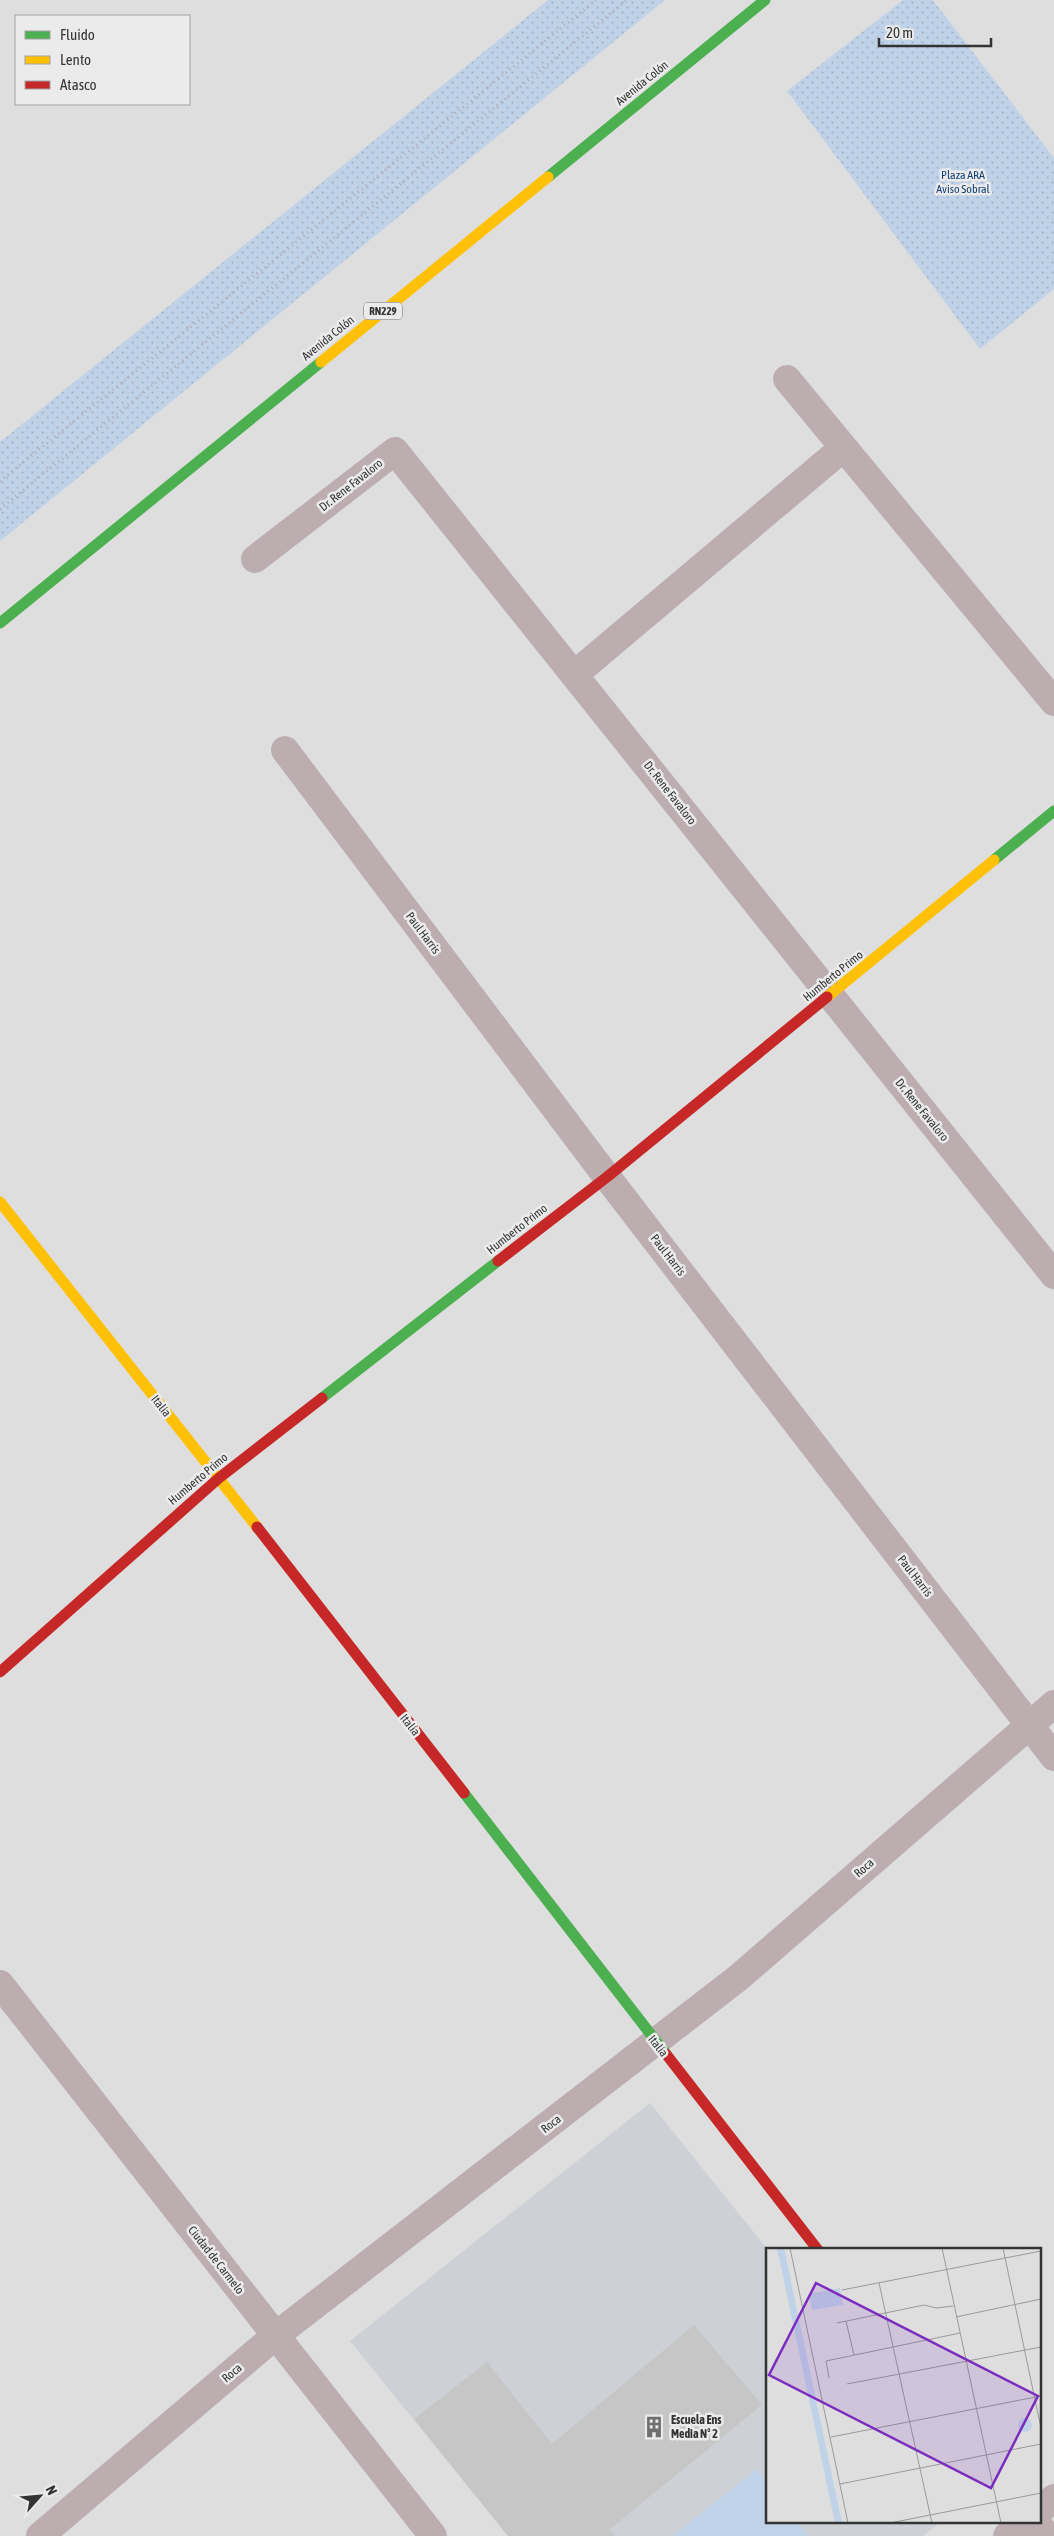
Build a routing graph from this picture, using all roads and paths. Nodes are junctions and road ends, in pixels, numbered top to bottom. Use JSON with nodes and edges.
{"nodes":[{"id":1,"x":596,"y":0,"type":"edge"},
{"id":2,"x":627,"y":0,"type":"edge"},
{"id":3,"x":766,"y":0,"type":"edge"},
{"id":4,"x":787,"y":379,"type":"dead end"},
{"id":5,"x":843,"y":448,"type":"junction"},
{"id":6,"x":0,"y":481,"type":"edge"},
{"id":7,"x":0,"y":509,"type":"edge"},
{"id":8,"x":256,"y":559,"type":"dead end"},
{"id":9,"x":0,"y":622,"type":"edge"},
{"id":10,"x":575,"y":674,"type":"junction"},
{"id":11,"x":1054,"y":702,"type":"edge"},
{"id":12,"x":285,"y":750,"type":"dead end"},
{"id":13,"x":1054,"y":811,"type":"edge"},
{"id":14,"x":831,"y":996,"type":"junction"},
{"id":15,"x":606,"y":1176,"type":"junction"},
{"id":16,"x":0,"y":1202,"type":"edge"},
{"id":17,"x":1054,"y":1275,"type":"edge"},
{"id":18,"x":219,"y":1478,"type":"junction"},
{"id":19,"x":0,"y":1672,"type":"edge"},
{"id":20,"x":1054,"y":1704,"type":"edge"},
{"id":21,"x":1029,"y":1724,"type":"junction"},
{"id":22,"x":1054,"y":1757,"type":"edge"},
{"id":23,"x":0,"y":1984,"type":"edge"},
{"id":24,"x":656,"y":2043,"type":"junction"},
{"id":25,"x":816,"y":2248,"type":"edge"},
{"id":26,"x":275,"y":2336,"type":"junction"},
{"id":27,"x":1054,"y":2498,"type":"edge"},
{"id":28,"x":1042,"y":2508,"type":"edge"},
{"id":29,"x":1021,"y":2524,"type":"edge"},
{"id":30,"x":1038,"y":2524,"type":"edge"},
{"id":31,"x":40,"y":2536,"type":"edge"},
{"id":32,"x":433,"y":2536,"type":"edge"},
{"id":33,"x":1006,"y":2536,"type":"edge"},
{"id":34,"x":1047,"y":2536,"type":"edge"}],
"edges":[{"from":1,"to":6,"type":"path"},
{"from":2,"to":7,"type":"path"},
{"from":3,"to":9,"type":"street","name":"Avenida Colón","number":"RN229"},
{"from":4,"to":5,"type":"street"},
{"from":5,"to":10,"type":"street"},
{"from":5,"to":11,"type":"street"},
{"from":8,"to":10,"type":"street","name":"Dr. Rene Favaloro"},
{"from":10,"to":14,"type":"street","name":"Dr. Rene Favaloro"},
{"from":12,"to":15,"type":"street","name":"Paul Harris"},
{"from":13,"to":14,"type":"street","name":"Humberto Primo"},
{"from":14,"to":15,"type":"street","name":"Humberto Primo"},
{"from":14,"to":17,"type":"street","name":"Dr. Rene Favaloro"},
{"from":15,"to":18,"type":"street","name":"Humberto Primo"},
{"from":15,"to":21,"type":"street","name":"Paul Harris"},
{"from":16,"to":18,"type":"street","name":"Italia"},
{"from":18,"to":19,"type":"street","name":"Humberto Primo"},
{"from":18,"to":24,"type":"street","name":"Italia"},
{"from":20,"to":21,"type":"street","name":"Roca"},
{"from":21,"to":22,"type":"street","name":"Paul Harris"},
{"from":21,"to":24,"type":"street","name":"Roca"},
{"from":23,"to":26,"type":"street","name":"Ciudad de Carmelo"},
{"from":24,"to":25,"type":"street","name":"Italia"},
{"from":24,"to":26,"type":"street","name":"Roca"},
{"from":26,"to":31,"type":"street","name":"Roca"},
{"from":26,"to":32,"type":"street","name":"Ciudad de Carmelo"},
{"from":27,"to":28,"type":"street"},
{"from":29,"to":33,"type":"street"},
{"from":30,"to":34,"type":"street"}]}
